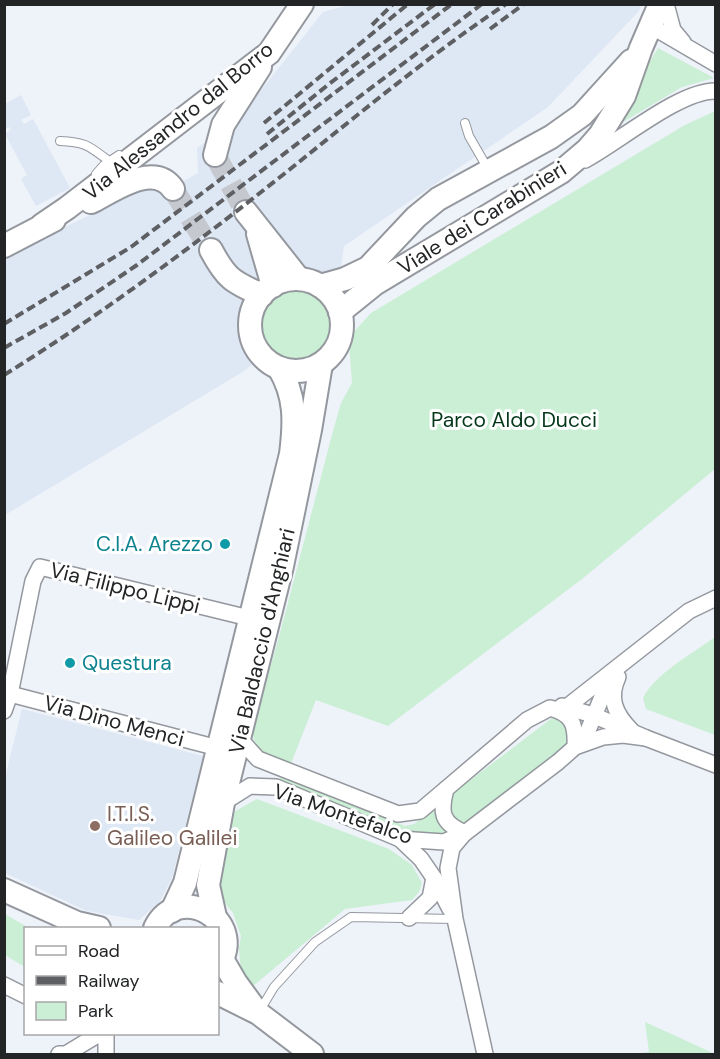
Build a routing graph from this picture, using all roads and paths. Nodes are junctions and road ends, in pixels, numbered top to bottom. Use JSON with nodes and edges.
{"nodes":[{"id":1,"x":302,"y":4,"type":"edge"},
{"id":2,"x":660,"y":4,"type":"edge"},
{"id":3,"x":666,"y":4,"type":"edge"},
{"id":4,"x":651,"y":26,"type":"junction"},
{"id":5,"x":641,"y":48,"type":"junction"},
{"id":6,"x":689,"y":49,"type":"junction"},
{"id":7,"x":269,"y":53,"type":"junction"},
{"id":8,"x":716,"y":64,"type":"edge"},
{"id":9,"x":716,"y":91,"type":"edge"},
{"id":10,"x":465,"y":123,"type":"dead end"},
{"id":11,"x":60,"y":141,"type":"dead end"},
{"id":12,"x":137,"y":143,"type":"dead end"},
{"id":13,"x":124,"y":151,"type":"dead end"},
{"id":14,"x":215,"y":155,"type":"tunnel mouth"},
{"id":15,"x":109,"y":161,"type":"junction"},
{"id":16,"x":489,"y":171,"type":"junction"},
{"id":17,"x":561,"y":172,"type":"junction"},
{"id":18,"x":172,"y":187,"type":"tunnel mouth"},
{"id":19,"x":67,"y":208,"type":"junction"},
{"id":20,"x":494,"y":214,"type":"junction"},
{"id":21,"x":42,"y":225,"type":"junction"},
{"id":22,"x":4,"y":246,"type":"edge"},
{"id":23,"x":211,"y":250,"type":"tunnel mouth"},
{"id":24,"x":310,"y":282,"type":"junction"},
{"id":25,"x":267,"y":290,"type":"junction"},
{"id":26,"x":340,"y":312,"type":"junction"},
{"id":27,"x":321,"y":364,"type":"junction"},
{"id":28,"x":279,"y":368,"type":"junction"},
{"id":29,"x":716,"y":598,"type":"edge"},
{"id":30,"x":249,"y":618,"type":"junction"},
{"id":31,"x":617,"y":669,"type":"junction"},
{"id":32,"x":10,"y":694,"type":"junction"},
{"id":33,"x":568,"y":706,"type":"junction"},
{"id":34,"x":550,"y":708,"type":"junction"},
{"id":35,"x":4,"y":711,"type":"edge"},
{"id":36,"x":593,"y":715,"type":"junction"},
{"id":37,"x":641,"y":736,"type":"junction"},
{"id":38,"x":239,"y":738,"type":"junction"},
{"id":39,"x":575,"y":747,"type":"junction"},
{"id":40,"x":218,"y":748,"type":"junction"},
{"id":41,"x":716,"y":765,"type":"edge"},
{"id":42,"x":446,"y":789,"type":"junction"},
{"id":43,"x":223,"y":803,"type":"junction"},
{"id":44,"x":465,"y":833,"type":"junction"},
{"id":45,"x":400,"y":839,"type":"junction"},
{"id":46,"x":434,"y":878,"type":"junction"},
{"id":47,"x":4,"y":890,"type":"edge"},
{"id":48,"x":172,"y":911,"type":"junction"},
{"id":49,"x":215,"y":917,"type":"junction"},
{"id":50,"x":410,"y":918,"type":"junction"},
{"id":51,"x":455,"y":919,"type":"junction"},
{"id":52,"x":81,"y":926,"type":"edge"},
{"id":53,"x":157,"y":927,"type":"edge"},
{"id":54,"x":220,"y":963,"type":"edge"},
{"id":55,"x":4,"y":985,"type":"edge"},
{"id":56,"x":219,"y":994,"type":"edge"},
{"id":57,"x":24,"y":995,"type":"edge"},
{"id":58,"x":258,"y":1013,"type":"junction"},
{"id":59,"x":97,"y":1035,"type":"edge"},
{"id":60,"x":106,"y":1035,"type":"edge"},
{"id":61,"x":82,"y":1042,"type":"edge"},
{"id":62,"x":58,"y":1054,"type":"edge"},
{"id":63,"x":67,"y":1054,"type":"edge"},
{"id":64,"x":106,"y":1054,"type":"edge"},
{"id":65,"x":312,"y":1054,"type":"edge"},
{"id":66,"x":485,"y":1054,"type":"edge"}],
"edges":[{"from":1,"to":7,"type":"main road","name":"Via Alessandro dal Borro"},
{"from":2,"to":4,"type":"main road","name":"Viale dei Carabinieri"},
{"from":3,"to":6,"type":"street"},
{"from":4,"to":5,"type":"main road","name":"Viale dei Carabinieri"},
{"from":4,"to":6,"type":"street"},
{"from":5,"to":16,"type":"main road","name":"Viale dei Carabinieri"},
{"from":5,"to":17,"type":"main road","name":"Viale dei Carabinieri"},
{"from":6,"to":8,"type":"street"},
{"from":7,"to":12,"type":"lane"},
{"from":7,"to":14,"type":"main road"},
{"from":7,"to":19,"type":"main road","name":"Via Alessandro dal Borro"},
{"from":9,"to":17,"type":"street"},
{"from":10,"to":16,"type":"lane"},
{"from":11,"to":15,"type":"lane"},
{"from":13,"to":15,"type":"lane"},
{"from":15,"to":19,"type":"lane"},
{"from":16,"to":20,"type":"main road"},
{"from":16,"to":24,"type":"main road","name":"Viale dei Carabinieri"},
{"from":17,"to":20,"type":"main road","name":"Viale dei Carabinieri"},
{"from":18,"to":21,"type":"main road"},
{"from":19,"to":21,"type":"main road","name":"Via Alessandro dal Borro"},
{"from":20,"to":26,"type":"main road","name":"Viale dei Carabinieri"},
{"from":21,"to":22,"type":"main road"},
{"from":23,"to":25,"type":"main road"},
{"from":24,"to":25,"type":"main road"},
{"from":24,"to":25,"type":"main road"},
{"from":24,"to":26,"type":"main road"},
{"from":25,"to":28,"type":"main road"},
{"from":26,"to":27,"type":"main road"},
{"from":27,"to":28,"type":"main road"},
{"from":27,"to":38,"type":"main road","name":"Via Baldaccio d'Anghiari"},
{"from":28,"to":30,"type":"main road","name":"Via Baldaccio d'Anghiari"},
{"from":29,"to":31,"type":"street"},
{"from":30,"to":32,"type":"street","name":"Via Filippo Lippi"},
{"from":30,"to":40,"type":"main road","name":"Via Baldaccio d'Anghiari"},
{"from":31,"to":33,"type":"street"},
{"from":31,"to":36,"type":"street"},
{"from":31,"to":37,"type":"street","name":"Via Montefalco"},
{"from":32,"to":35,"type":"street","name":"Via Filippo Lippi"},
{"from":32,"to":40,"type":"street","name":"Via Dino Menci"},
{"from":33,"to":34,"type":"street","name":"Via Montefalco"},
{"from":33,"to":36,"type":"street","name":"Via Montefalco"},
{"from":34,"to":39,"type":"street"},
{"from":34,"to":42,"type":"street","name":"Via Montefalco"},
{"from":36,"to":37,"type":"street","name":"Via Montefalco"},
{"from":36,"to":39,"type":"street"},
{"from":37,"to":39,"type":"street","name":"Via Montefalco"},
{"from":37,"to":41,"type":"street","name":"Via Montefalco"},
{"from":38,"to":42,"type":"street","name":"Via Montefalco"},
{"from":38,"to":43,"type":"main road","name":"Via Baldaccio d'Anghiari"},
{"from":39,"to":44,"type":"street","name":"Via Montefalco"},
{"from":40,"to":48,"type":"main road","name":"Via Baldaccio d'Anghiari"},
{"from":42,"to":44,"type":"street","name":"Via Montefalco"},
{"from":43,"to":45,"type":"street","name":"Via Montefalco"},
{"from":43,"to":49,"type":"main road","name":"Via Baldaccio d'Anghiari"},
{"from":44,"to":45,"type":"street","name":"Via Montefalco"},
{"from":44,"to":51,"type":"street"},
{"from":45,"to":46,"type":"street"},
{"from":46,"to":50,"type":"street"},
{"from":46,"to":51,"type":"street"},
{"from":47,"to":52,"type":"main road"},
{"from":48,"to":49,"type":"main road"},
{"from":48,"to":53,"type":"main road","name":"Via Baldaccio d'Anghiari"},
{"from":49,"to":54,"type":"main road","name":"Via Baldaccio d'Anghiari"},
{"from":50,"to":51,"type":"lane"},
{"from":50,"to":58,"type":"lane"},
{"from":51,"to":66,"type":"street"},
{"from":54,"to":58,"type":"main road"},
{"from":55,"to":57,"type":"street"},
{"from":56,"to":58,"type":"main road"},
{"from":58,"to":65,"type":"main road"},
{"from":59,"to":61,"type":"street"},
{"from":60,"to":64,"type":"street"},
{"from":61,"to":62,"type":"street"},
{"from":61,"to":63,"type":"street"},
{"from":62,"to":63,"type":"street"}]}
